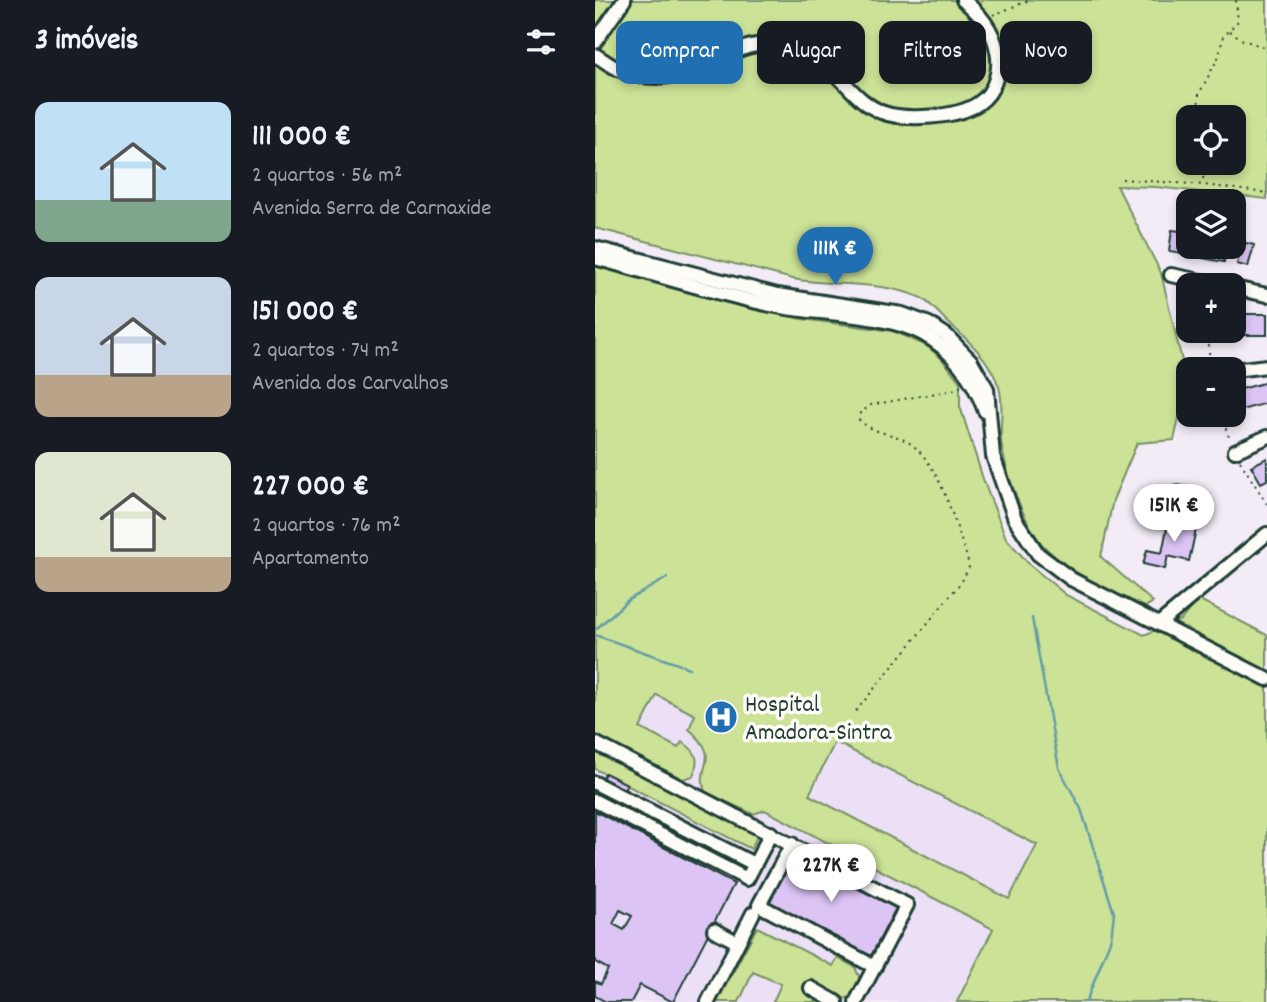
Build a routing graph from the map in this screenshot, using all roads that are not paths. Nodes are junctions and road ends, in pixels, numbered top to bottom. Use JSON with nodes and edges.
{"nodes":[{"id":1,"x":624,"y":0,"type":"edge"},
{"id":2,"x":963,"y":0,"type":"edge"},
{"id":3,"x":595,"y":42,"type":"edge"},
{"id":4,"x":595,"y":55,"type":"edge"},
{"id":5,"x":595,"y":248,"type":"edge"},
{"id":6,"x":595,"y":258,"type":"edge"},
{"id":7,"x":1171,"y":275,"type":"dead end"},
{"id":8,"x":1176,"y":276,"type":"edge"},
{"id":9,"x":1246,"y":291,"type":"edge"},
{"id":10,"x":1267,"y":295,"type":"edge"},
{"id":11,"x":1267,"y":366,"type":"edge"},
{"id":12,"x":1246,"y":369,"type":"edge"},
{"id":13,"x":988,"y":418,"type":"junction"},
{"id":14,"x":1267,"y":437,"type":"edge"},
{"id":15,"x":1235,"y":451,"type":"road end"},
{"id":16,"x":1267,"y":534,"type":"edge"},
{"id":17,"x":1160,"y":623,"type":"junction"},
{"id":18,"x":1267,"y":679,"type":"edge"},
{"id":19,"x":595,"y":743,"type":"edge"},
{"id":20,"x":600,"y":786,"type":"edge"},
{"id":21,"x":597,"y":802,"type":"edge"},
{"id":22,"x":771,"y":833,"type":"junction"},
{"id":23,"x":792,"y":844,"type":"junction"},
{"id":24,"x":754,"y":864,"type":"junction"},
{"id":25,"x":753,"y":913,"type":"dead end"},
{"id":26,"x":714,"y":930,"type":"dead end"},
{"id":27,"x":737,"y":942,"type":"junction"},
{"id":28,"x":875,"y":967,"type":"junction"},
{"id":29,"x":811,"y":988,"type":"dead end"},
{"id":30,"x":708,"y":1002,"type":"edge"},
{"id":31,"x":836,"y":1002,"type":"edge"},
{"id":32,"x":856,"y":1002,"type":"edge"}],
"edges":[{"from":1,"to":3,"type":"street"},
{"from":2,"to":4,"type":"street"},
{"from":5,"to":13,"type":"street"},
{"from":6,"to":13,"type":"street"},
{"from":7,"to":8,"type":"street"},
{"from":9,"to":10,"type":"street"},
{"from":11,"to":12,"type":"street"},
{"from":13,"to":17,"type":"street"},
{"from":14,"to":15,"type":"street"},
{"from":16,"to":17,"type":"street"},
{"from":17,"to":18,"type":"street"},
{"from":19,"to":22,"type":"street"},
{"from":20,"to":21,"type":"street"},
{"from":20,"to":24,"type":"street"},
{"from":21,"to":24,"type":"street"},
{"from":22,"to":23,"type":"street"},
{"from":22,"to":24,"type":"street"},
{"from":23,"to":28,"type":"street"},
{"from":23,"to":28,"type":"street"},
{"from":25,"to":27,"type":"street"},
{"from":26,"to":27,"type":"street"},
{"from":27,"to":30,"type":"street"},
{"from":28,"to":32,"type":"street"},
{"from":29,"to":31,"type":"street"}]}
